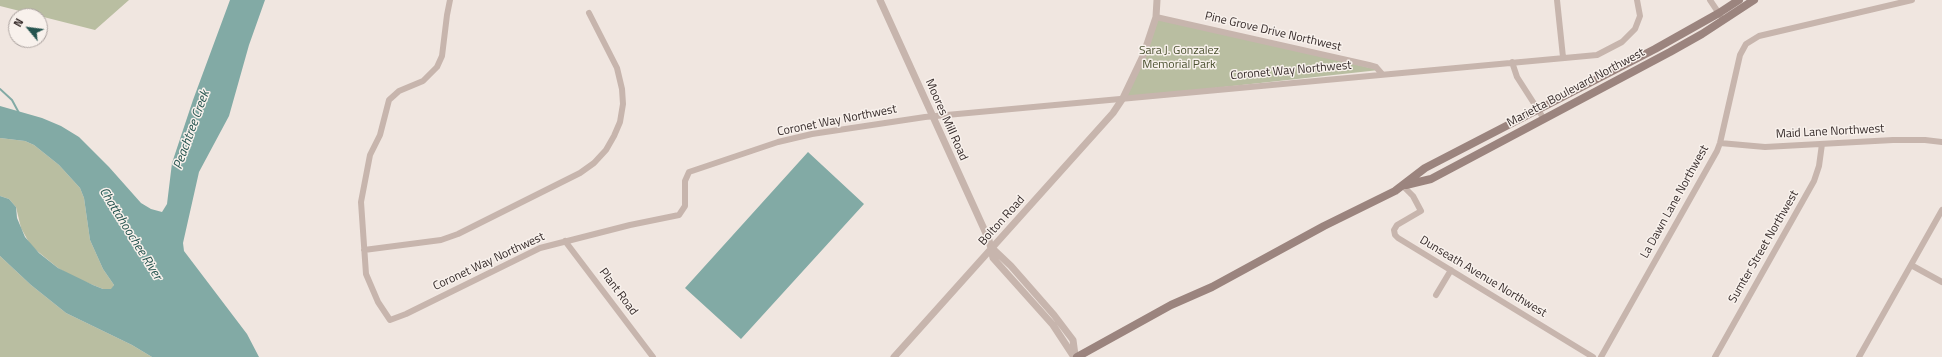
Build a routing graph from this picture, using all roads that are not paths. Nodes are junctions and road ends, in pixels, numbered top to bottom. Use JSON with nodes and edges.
{"nodes":[{"id":1,"x":450,"y":0,"type":"edge"},
{"id":2,"x":880,"y":0,"type":"edge"},
{"id":3,"x":1157,"y":0,"type":"edge"},
{"id":4,"x":1558,"y":0,"type":"edge"},
{"id":5,"x":1637,"y":0,"type":"edge"},
{"id":6,"x":1710,"y":0,"type":"edge"},
{"id":7,"x":1739,"y":0,"type":"edge"},
{"id":8,"x":1754,"y":0,"type":"edge"},
{"id":9,"x":1912,"y":0,"type":"edge"},
{"id":10,"x":589,"y":13,"type":"dead end"},
{"id":11,"x":1719,"y":13,"type":"junction"},
{"id":12,"x":1156,"y":17,"type":"junction"},
{"id":13,"x":1724,"y":20,"type":"junction"},
{"id":14,"x":1562,"y":57,"type":"junction"},
{"id":15,"x":1512,"y":62,"type":"junction"},
{"id":16,"x":1382,"y":74,"type":"junction"},
{"id":17,"x":1123,"y":98,"type":"junction"},
{"id":18,"x":1538,"y":108,"type":"junction"},
{"id":19,"x":933,"y":116,"type":"junction"},
{"id":20,"x":1544,"y":118,"type":"junction"},
{"id":21,"x":1942,"y":142,"type":"edge"},
{"id":22,"x":1720,"y":143,"type":"junction"},
{"id":23,"x":1822,"y":144,"type":"junction"},
{"id":24,"x":1404,"y":186,"type":"junction"},
{"id":25,"x":1942,"y":210,"type":"edge"},
{"id":26,"x":565,"y":241,"type":"junction"},
{"id":27,"x":992,"y":248,"type":"junction"},
{"id":28,"x":364,"y":250,"type":"junction"},
{"id":29,"x":1911,"y":265,"type":"junction"},
{"id":30,"x":1451,"y":270,"type":"junction"},
{"id":31,"x":1942,"y":282,"type":"edge"},
{"id":32,"x":1436,"y":296,"type":"dead end"},
{"id":33,"x":653,"y":357,"type":"edge"},
{"id":34,"x":894,"y":357,"type":"edge"},
{"id":35,"x":1075,"y":357,"type":"edge"},
{"id":36,"x":1593,"y":357,"type":"edge"},
{"id":37,"x":1600,"y":357,"type":"edge"},
{"id":38,"x":1715,"y":357,"type":"edge"},
{"id":39,"x":1859,"y":357,"type":"edge"}],
"edges":[{"from":1,"to":28,"type":"street","name":"Coronet Way Northwest"},
{"from":2,"to":19,"type":"street","name":"Moores Mill Road"},
{"from":3,"to":12,"type":"street","name":"Bolton Road"},
{"from":4,"to":14,"type":"street"},
{"from":5,"to":14,"type":"street","name":"Coronet Way Northwest"},
{"from":6,"to":11,"type":"street"},
{"from":7,"to":11,"type":"main road"},
{"from":8,"to":13,"type":"main road","name":"Marietta Boulevard Northwest"},
{"from":9,"to":22,"type":"street","name":"La Dawn Lane Northwest"},
{"from":10,"to":28,"type":"street"},
{"from":11,"to":13,"type":"street"},
{"from":11,"to":18,"type":"main road"},
{"from":12,"to":16,"type":"street","name":"Pine Grove Drive Northwest"},
{"from":12,"to":17,"type":"street","name":"Bolton Road"},
{"from":13,"to":20,"type":"main road","name":"Marietta Boulevard Northwest"},
{"from":14,"to":15,"type":"street","name":"Coronet Way Northwest"},
{"from":15,"to":16,"type":"street","name":"Coronet Way Northwest"},
{"from":15,"to":18,"type":"street"},
{"from":16,"to":17,"type":"street","name":"Coronet Way Northwest"},
{"from":17,"to":19,"type":"street","name":"Coronet Way Northwest"},
{"from":17,"to":27,"type":"street","name":"Bolton Road"},
{"from":18,"to":20,"type":"street"},
{"from":18,"to":24,"type":"main road"},
{"from":19,"to":26,"type":"street","name":"Coronet Way Northwest"},
{"from":19,"to":27,"type":"street","name":"Moores Mill Road"},
{"from":20,"to":24,"type":"main road","name":"Marietta Boulevard Northwest"},
{"from":21,"to":23,"type":"street","name":"Maid Lane Northwest"},
{"from":22,"to":23,"type":"street","name":"Maid Lane Northwest"},
{"from":22,"to":37,"type":"street","name":"La Dawn Lane Northwest"},
{"from":23,"to":38,"type":"street","name":"Sumter Street Northwest"},
{"from":24,"to":30,"type":"street","name":"Dunseath Avenue Northwest"},
{"from":24,"to":35,"type":"main road"},
{"from":25,"to":29,"type":"street"},
{"from":26,"to":28,"type":"street","name":"Coronet Way Northwest"},
{"from":26,"to":33,"type":"street","name":"Plant Road"},
{"from":27,"to":34,"type":"street","name":"Bolton Road"},
{"from":27,"to":35,"type":"street","name":"Moores Mill Road"},
{"from":29,"to":31,"type":"street"},
{"from":29,"to":39,"type":"street"},
{"from":30,"to":32,"type":"street"},
{"from":30,"to":36,"type":"street","name":"Dunseath Avenue Northwest"}]}
